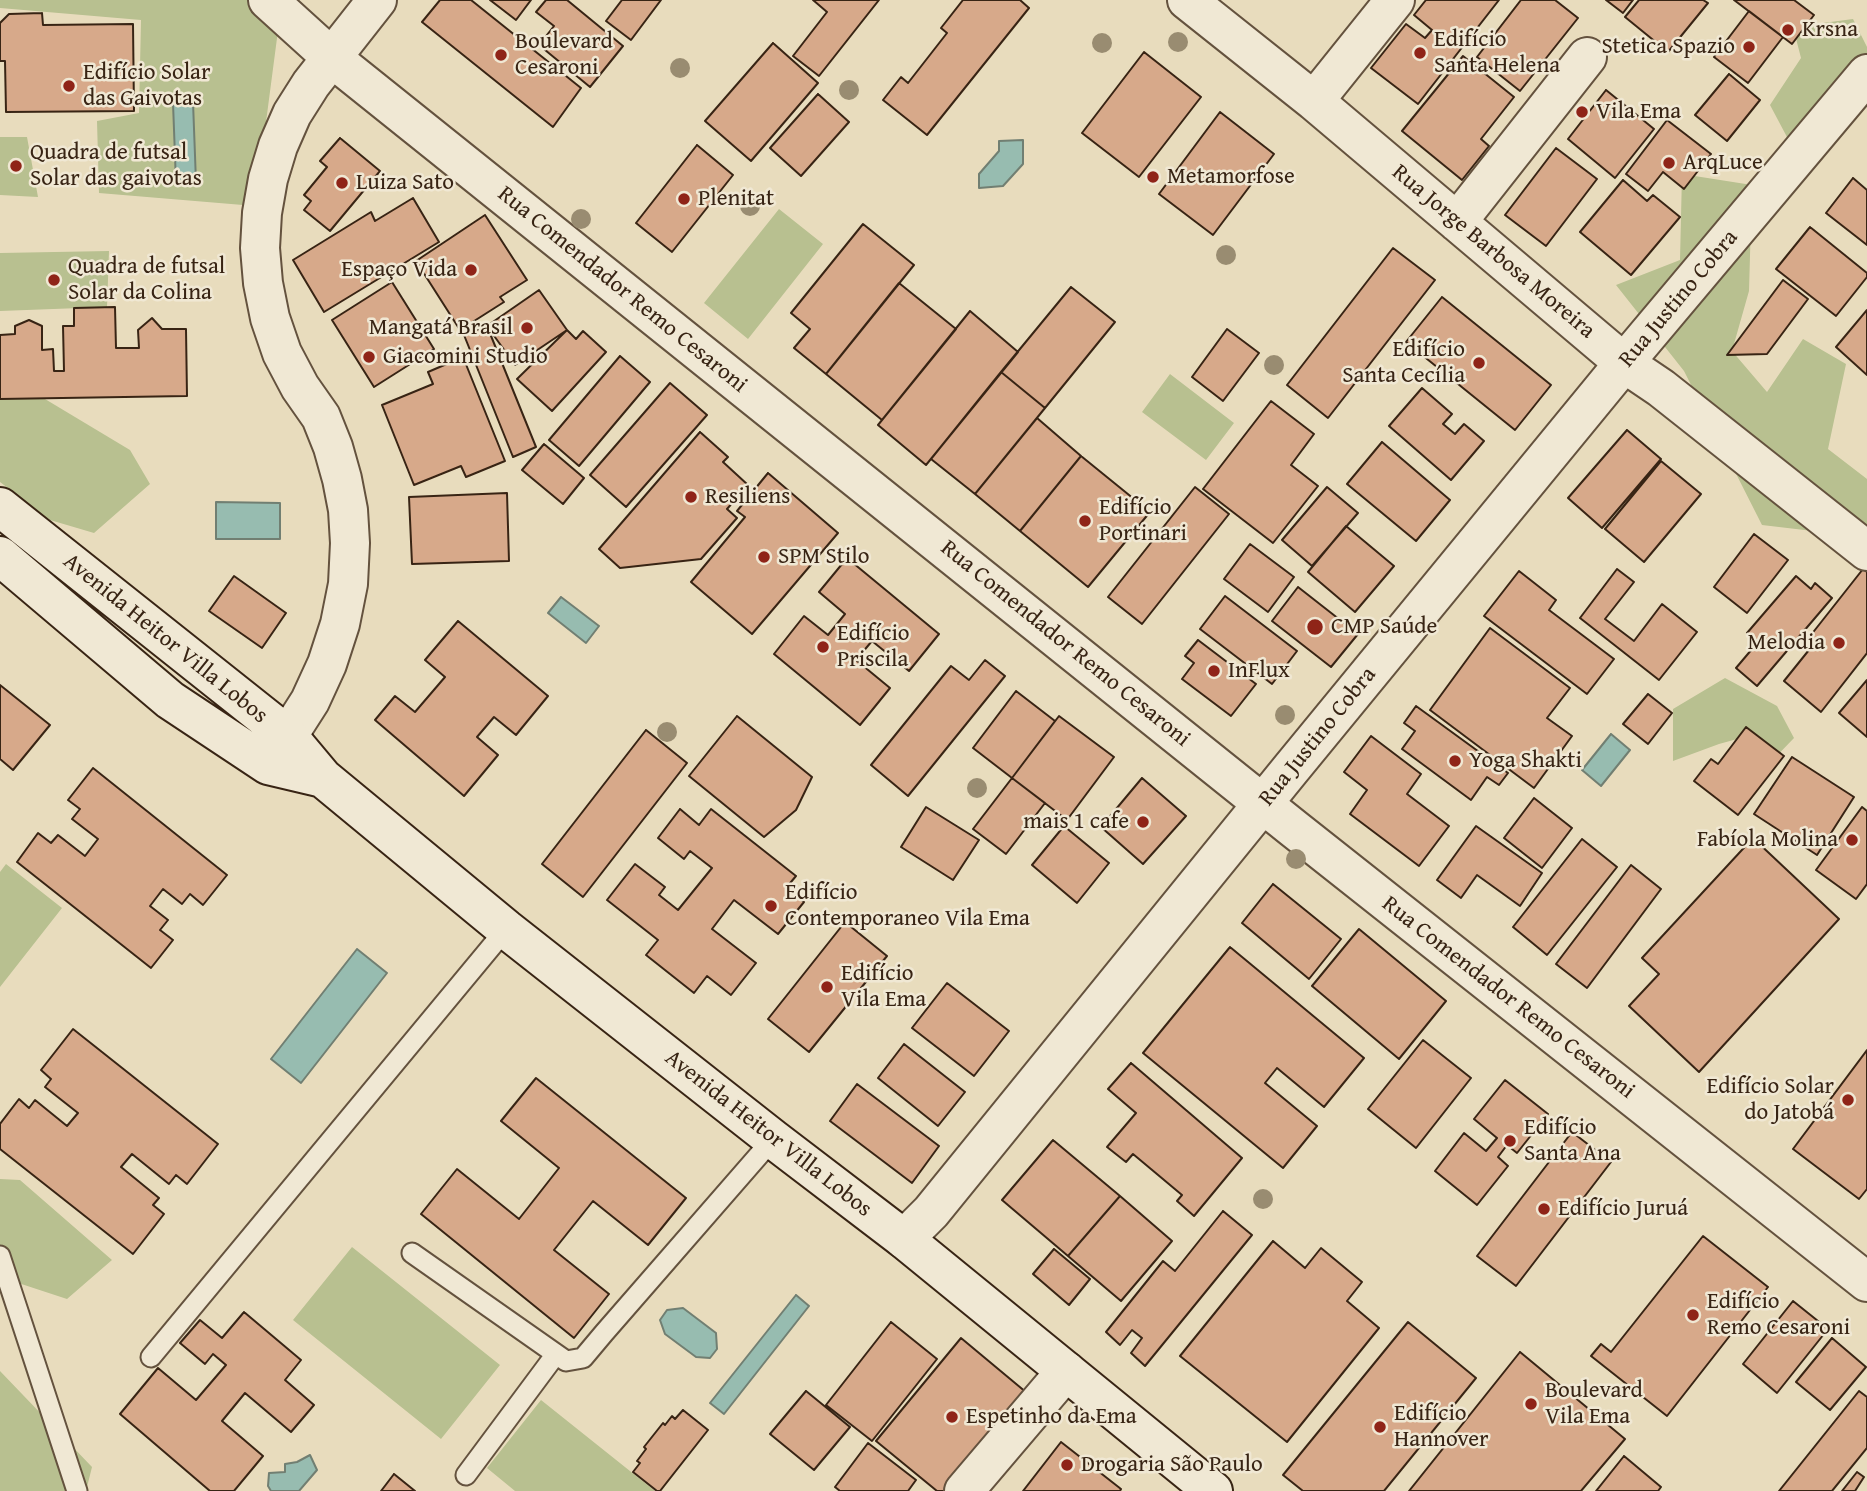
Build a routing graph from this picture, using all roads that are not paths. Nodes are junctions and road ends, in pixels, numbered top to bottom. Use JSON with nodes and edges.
{"nodes":[{"id":1,"x":268,"y":0,"type":"edge"},
{"id":2,"x":377,"y":0,"type":"edge"},
{"id":3,"x":1187,"y":0,"type":"edge"},
{"id":4,"x":1395,"y":0,"type":"edge"},
{"id":5,"x":1587,"y":57,"type":"dead end"},
{"id":6,"x":332,"y":58,"type":"junction"},
{"id":7,"x":1867,"y":74,"type":"edge"},
{"id":8,"x":1314,"y":101,"type":"junction"},
{"id":9,"x":1457,"y":222,"type":"junction"},
{"id":10,"x":1625,"y":363,"type":"junction"},
{"id":11,"x":0,"y":507,"type":"edge"},
{"id":12,"x":1867,"y":551,"type":"edge"},
{"id":13,"x":0,"y":556,"type":"edge"},
{"id":14,"x":277,"y":750,"type":"junction"},
{"id":15,"x":1264,"y":804,"type":"junction"},
{"id":16,"x":506,"y":929,"type":"junction"},
{"id":17,"x":773,"y":1139,"type":"junction"},
{"id":18,"x":904,"y":1239,"type":"junction"},
{"id":19,"x":412,"y":1253,"type":"dead end"},
{"id":20,"x":0,"y":1256,"type":"edge"},
{"id":21,"x":1867,"y":1282,"type":"edge"},
{"id":22,"x":556,"y":1354,"type":"junction"},
{"id":23,"x":151,"y":1357,"type":"dead end"},
{"id":24,"x":1066,"y":1371,"type":"junction"},
{"id":25,"x":466,"y":1475,"type":"dead end"},
{"id":26,"x":78,"y":1491,"type":"edge"},
{"id":27,"x":964,"y":1491,"type":"edge"},
{"id":28,"x":1213,"y":1491,"type":"edge"}],
"edges":[{"from":1,"to":6,"type":"street","name":"Rua Comendador Remo Cesaroni"},
{"from":2,"to":6,"type":"street"},
{"from":3,"to":8,"type":"street","name":"Rua Jorge Barbosa Moreira"},
{"from":4,"to":8,"type":"street"},
{"from":5,"to":9,"type":"street"},
{"from":6,"to":14,"type":"street"},
{"from":6,"to":15,"type":"street","name":"Rua Comendador Remo Cesaroni"},
{"from":7,"to":10,"type":"street","name":"Rua Justino Cobra"},
{"from":8,"to":9,"type":"street","name":"Rua Jorge Barbosa Moreira"},
{"from":9,"to":10,"type":"street","name":"Rua Jorge Barbosa Moreira"},
{"from":10,"to":12,"type":"street","name":"Rua Jorge Barbosa Moreira"},
{"from":10,"to":15,"type":"street","name":"Rua Justino Cobra"},
{"from":11,"to":14,"type":"street","name":"Avenida Heitor Villa Lobos"},
{"from":13,"to":14,"type":"street","name":"Avenida Heitor Villa Lobos"},
{"from":14,"to":16,"type":"street","name":"Avenida Heitor Villa Lobos"},
{"from":15,"to":18,"type":"street","name":"Rua Justino Cobra"},
{"from":15,"to":21,"type":"street","name":"Rua Comendador Remo Cesaroni"},
{"from":16,"to":17,"type":"street","name":"Avenida Heitor Villa Lobos"},
{"from":16,"to":23,"type":"lane"},
{"from":17,"to":18,"type":"street","name":"Avenida Heitor Villa Lobos"},
{"from":17,"to":22,"type":"lane"},
{"from":18,"to":24,"type":"street","name":"Avenida Heitor Villa Lobos"},
{"from":19,"to":22,"type":"lane"},
{"from":20,"to":26,"type":"lane"},
{"from":22,"to":25,"type":"lane"},
{"from":24,"to":27,"type":"street"},
{"from":24,"to":28,"type":"street","name":"Avenida Heitor Villa Lobos"}]}
